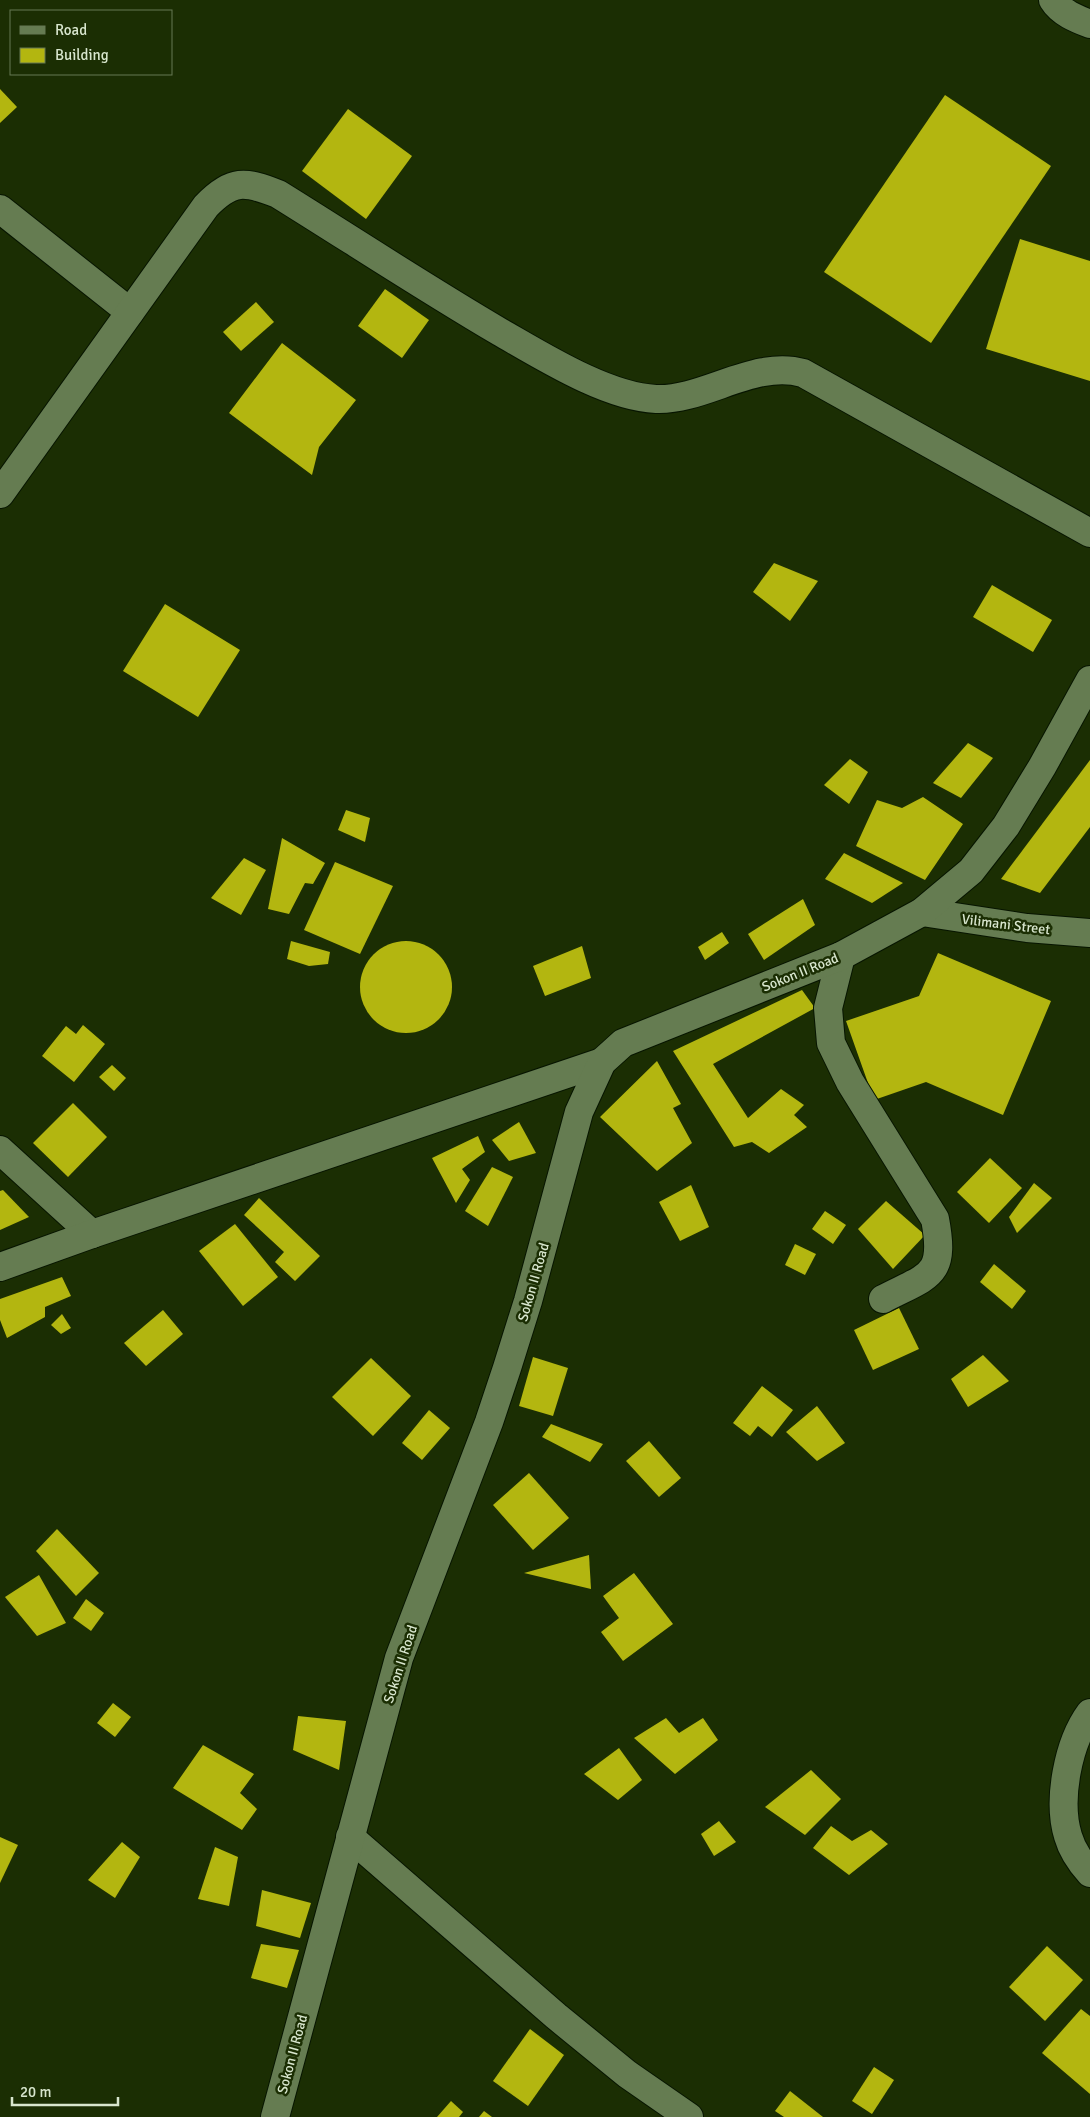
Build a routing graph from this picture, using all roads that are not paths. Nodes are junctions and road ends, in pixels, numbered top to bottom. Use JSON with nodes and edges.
{"nodes":[{"id":1,"x":1053,"y":0,"type":"edge"},
{"id":2,"x":1090,"y":24,"type":"edge"},
{"id":3,"x":0,"y":209,"type":"edge"},
{"id":4,"x":130,"y":312,"type":"junction"},
{"id":5,"x":0,"y":494,"type":"edge"},
{"id":6,"x":1090,"y":533,"type":"edge"},
{"id":7,"x":1090,"y":680,"type":"edge"},
{"id":8,"x":922,"y":912,"type":"junction"},
{"id":9,"x":1090,"y":933,"type":"edge"},
{"id":10,"x":840,"y":956,"type":"junction"},
{"id":11,"x":602,"y":1062,"type":"junction"},
{"id":12,"x":0,"y":1150,"type":"edge"},
{"id":13,"x":92,"y":1234,"type":"junction"},
{"id":14,"x":0,"y":1267,"type":"edge"},
{"id":15,"x":883,"y":1299,"type":"dead end"},
{"id":16,"x":1090,"y":1713,"type":"edge"},
{"id":17,"x":350,"y":1837,"type":"junction"},
{"id":18,"x":1090,"y":1873,"type":"edge"},
{"id":19,"x":275,"y":2117,"type":"edge"},
{"id":20,"x":689,"y":2117,"type":"edge"}],
"edges":[{"from":1,"to":2,"type":"street"},
{"from":3,"to":4,"type":"street"},
{"from":4,"to":5,"type":"street"},
{"from":4,"to":6,"type":"street"},
{"from":7,"to":8,"type":"street","name":"Sokon II Road"},
{"from":8,"to":9,"type":"street","name":"Vilimani Street"},
{"from":8,"to":10,"type":"street","name":"Sokon II Road"},
{"from":10,"to":11,"type":"street","name":"Sokon II Road"},
{"from":10,"to":15,"type":"street"},
{"from":11,"to":13,"type":"street"},
{"from":11,"to":17,"type":"street","name":"Sokon II Road"},
{"from":12,"to":13,"type":"street"},
{"from":13,"to":14,"type":"street"},
{"from":16,"to":18,"type":"street"},
{"from":17,"to":19,"type":"street","name":"Sokon II Road"},
{"from":17,"to":20,"type":"street"}]}
